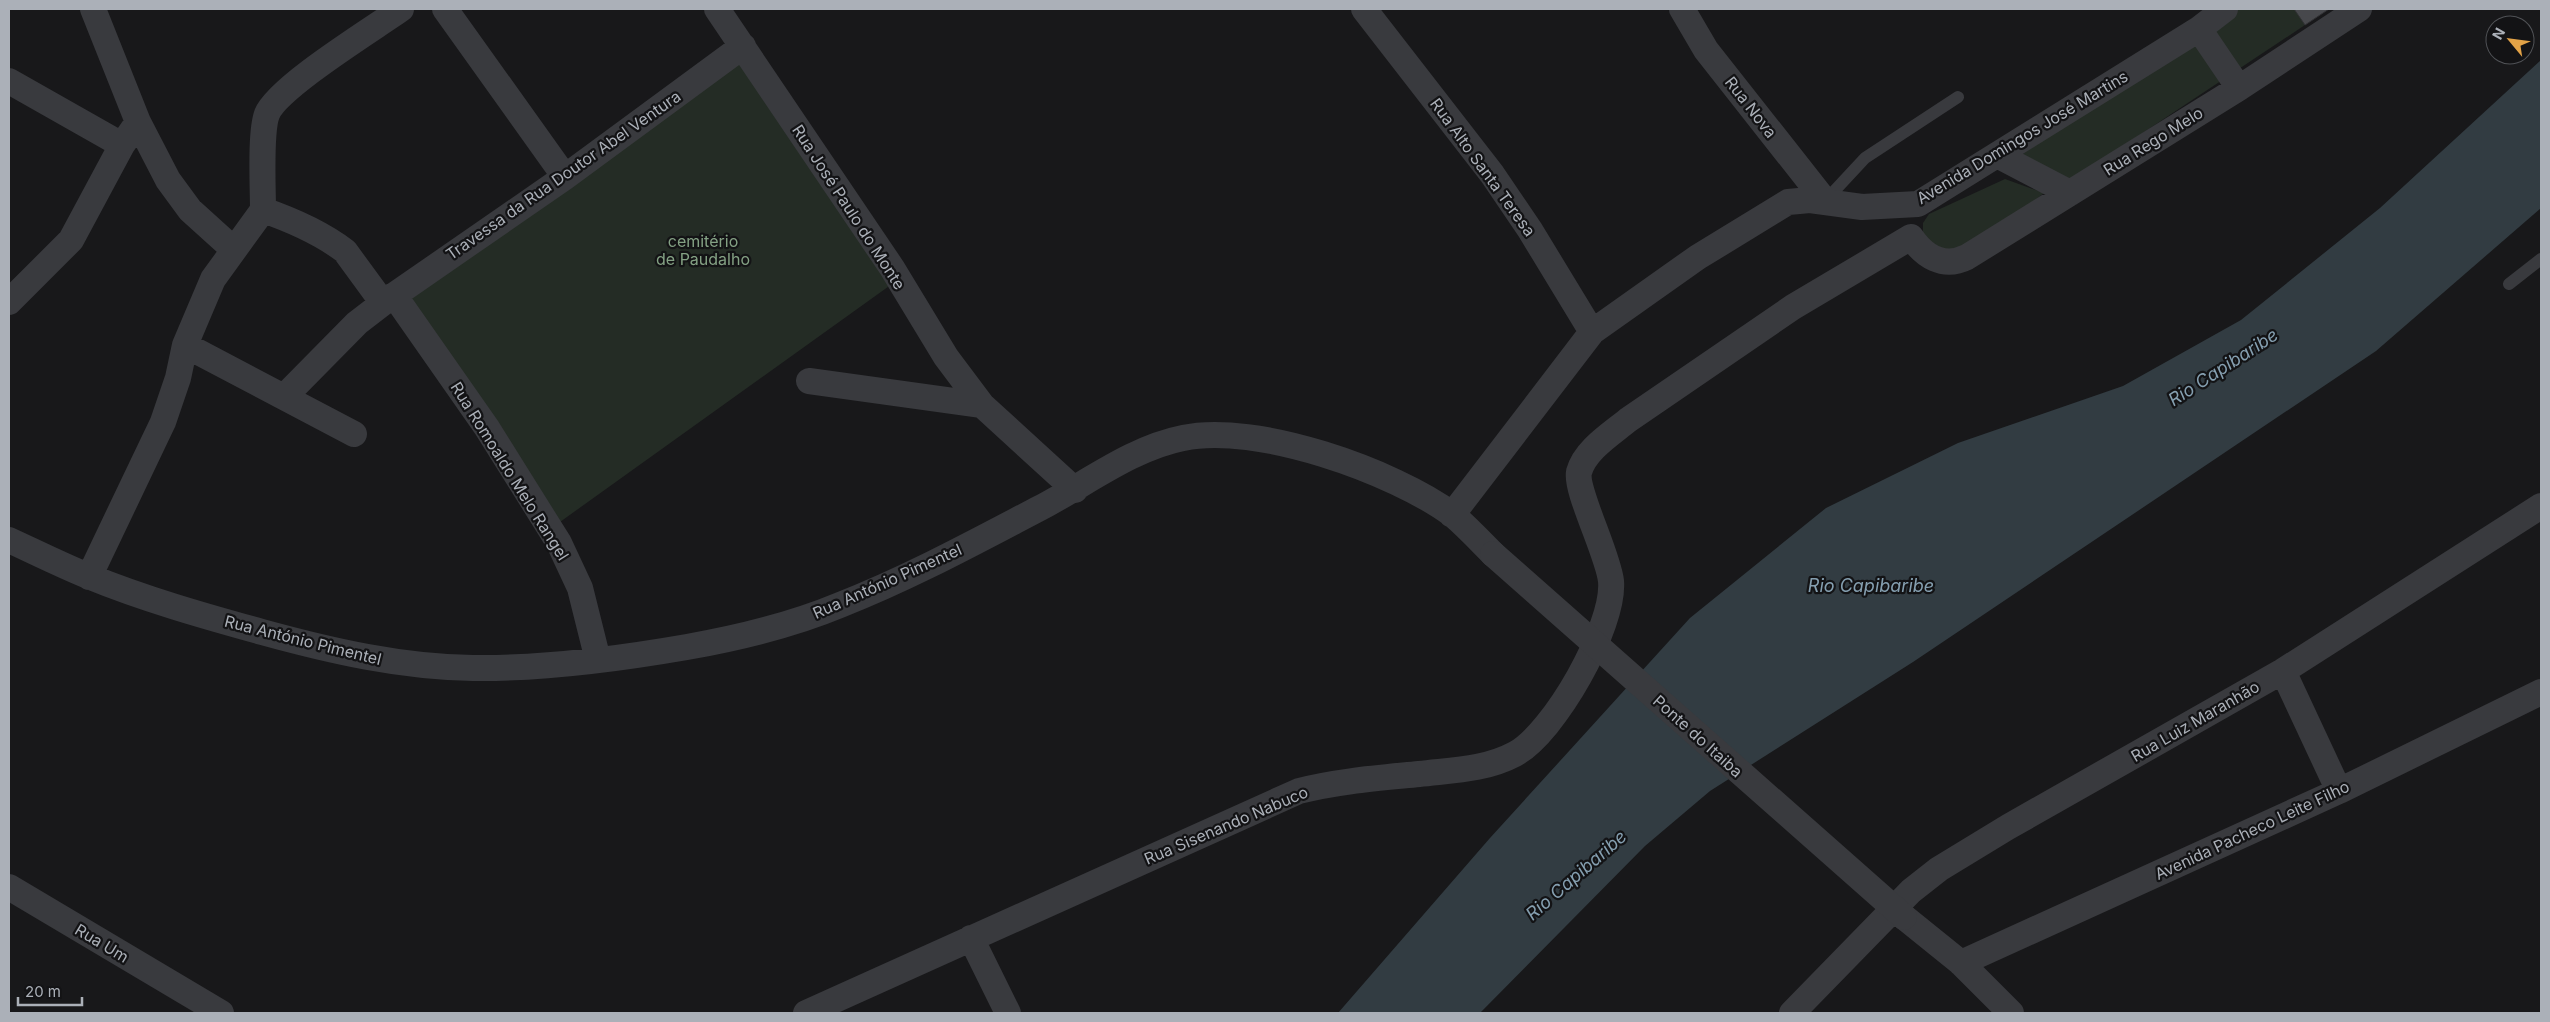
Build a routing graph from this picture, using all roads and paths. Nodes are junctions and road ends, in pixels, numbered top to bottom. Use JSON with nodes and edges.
{"nodes":[{"id":1,"x":93,"y":9,"type":"edge"},
{"id":2,"x":402,"y":9,"type":"edge"},
{"id":3,"x":445,"y":9,"type":"edge"},
{"id":4,"x":717,"y":9,"type":"edge"},
{"id":5,"x":1364,"y":9,"type":"edge"},
{"id":6,"x":1682,"y":9,"type":"edge"},
{"id":7,"x":2224,"y":9,"type":"edge"},
{"id":8,"x":2359,"y":9,"type":"edge"},
{"id":9,"x":2199,"y":29,"type":"junction"},
{"id":10,"x":743,"y":46,"type":"junction"},
{"id":11,"x":9,"y":81,"type":"edge"},
{"id":12,"x":2239,"y":88,"type":"junction"},
{"id":13,"x":1958,"y":96,"type":"dead end"},
{"id":14,"x":138,"y":122,"type":"junction"},
{"id":15,"x":122,"y":145,"type":"junction"},
{"id":16,"x":1997,"y":155,"type":"junction"},
{"id":17,"x":564,"y":177,"type":"junction"},
{"id":18,"x":2070,"y":193,"type":"junction"},
{"id":19,"x":1825,"y":201,"type":"junction"},
{"id":20,"x":1918,"y":204,"type":"junction"},
{"id":21,"x":262,"y":210,"type":"junction"},
{"id":22,"x":1911,"y":237,"type":"junction"},
{"id":23,"x":233,"y":248,"type":"junction"},
{"id":24,"x":2541,"y":259,"type":"edge"},
{"id":25,"x":2509,"y":284,"type":"dead end"},
{"id":26,"x":389,"y":299,"type":"junction"},
{"id":27,"x":9,"y":302,"type":"edge"},
{"id":28,"x":1592,"y":332,"type":"junction"},
{"id":29,"x":185,"y":345,"type":"junction"},
{"id":30,"x":809,"y":381,"type":"dead end"},
{"id":31,"x":284,"y":397,"type":"junction"},
{"id":32,"x":982,"y":405,"type":"junction"},
{"id":33,"x":354,"y":434,"type":"dead end"},
{"id":34,"x":1075,"y":490,"type":"junction"},
{"id":35,"x":2541,"y":506,"type":"edge"},
{"id":36,"x":1452,"y":515,"type":"junction"},
{"id":37,"x":9,"y":540,"type":"edge"},
{"id":38,"x":1493,"y":554,"type":"joint"},
{"id":39,"x":89,"y":577,"type":"junction"},
{"id":40,"x":598,"y":660,"type":"junction"},
{"id":41,"x":2283,"y":671,"type":"junction"},
{"id":42,"x":2541,"y":692,"type":"edge"},
{"id":43,"x":2339,"y":791,"type":"junction"},
{"id":44,"x":9,"y":887,"type":"edge"},
{"id":45,"x":971,"y":938,"type":"junction"},
{"id":46,"x":1961,"y":963,"type":"junction"},
{"id":47,"x":222,"y":1013,"type":"edge"},
{"id":48,"x":806,"y":1013,"type":"edge"},
{"id":49,"x":1008,"y":1013,"type":"edge"},
{"id":50,"x":1792,"y":1013,"type":"edge"},
{"id":51,"x":2011,"y":1013,"type":"edge"}],
"edges":[{"from":1,"to":14,"type":"street"},
{"from":2,"to":21,"type":"street"},
{"from":3,"to":17,"type":"street"},
{"from":4,"to":10,"type":"street","name":"Rua José Paulo do Monte"},
{"from":5,"to":28,"type":"street","name":"Rua Alto Santa Teresa"},
{"from":6,"to":19,"type":"street","name":"Rua Nova"},
{"from":7,"to":9,"type":"street","name":"Avenida Domingos José Martins"},
{"from":8,"to":12,"type":"street","name":"Rua Rego Melo"},
{"from":9,"to":12,"type":"street"},
{"from":9,"to":16,"type":"street","name":"Avenida Domingos José Martins"},
{"from":10,"to":17,"type":"street","name":"Travessa da Rua Doutor Abel Ventura"},
{"from":10,"to":32,"type":"street","name":"Rua José Paulo do Monte"},
{"from":11,"to":15,"type":"street"},
{"from":12,"to":18,"type":"street","name":"Rua Rego Melo"},
{"from":13,"to":19,"type":"lane"},
{"from":14,"to":15,"type":"street"},
{"from":14,"to":23,"type":"street"},
{"from":15,"to":27,"type":"street"},
{"from":16,"to":18,"type":"street"},
{"from":16,"to":20,"type":"street","name":"Avenida Domingos José Martins"},
{"from":17,"to":26,"type":"street","name":"Travessa da Rua Doutor Abel Ventura"},
{"from":18,"to":22,"type":"street","name":"Rua Rego Melo"},
{"from":19,"to":20,"type":"street","name":"Avenida Domingos José Martins"},
{"from":19,"to":28,"type":"street","name":"Avenida Domingos José Martins"},
{"from":20,"to":22,"type":"street"},
{"from":21,"to":23,"type":"street"},
{"from":21,"to":26,"type":"street","name":"Rua Romoaldo Melo Rangel"},
{"from":22,"to":45,"type":"street","name":"Rua Sisenando Nabuco"},
{"from":23,"to":29,"type":"street"},
{"from":24,"to":25,"type":"lane"},
{"from":26,"to":31,"type":"street","name":"Travessa da Rua Doutor Abel Ventura"},
{"from":26,"to":40,"type":"street","name":"Rua Romoaldo Melo Rangel"},
{"from":28,"to":36,"type":"street","name":"Avenida Domingos José Martins"},
{"from":29,"to":31,"type":"street"},
{"from":29,"to":39,"type":"street"},
{"from":30,"to":32,"type":"street"},
{"from":31,"to":33,"type":"street"},
{"from":32,"to":34,"type":"street","name":"Rua José Paulo do Monte"},
{"from":34,"to":36,"type":"street","name":"Rua António Pimentel"},
{"from":34,"to":40,"type":"street","name":"Rua António Pimentel"},
{"from":35,"to":41,"type":"street","name":"Rua Luiz Maranhão"},
{"from":36,"to":38,"type":"street","name":"Rua António Pimentel"},
{"from":37,"to":39,"type":"street","name":"Rua António Pimentel"},
{"from":38,"to":46,"type":"street","name":"Ponte do Itaiba","bridge":true},
{"from":39,"to":40,"type":"street","name":"Rua António Pimentel"},
{"from":41,"to":43,"type":"street"},
{"from":41,"to":50,"type":"street","name":"Rua Luiz Maranhão"},
{"from":42,"to":43,"type":"street","name":"Avenida Pacheco Leite Filho"},
{"from":43,"to":46,"type":"street","name":"Avenida Pacheco Leite Filho"},
{"from":44,"to":47,"type":"street","name":"Rua Um"},
{"from":45,"to":48,"type":"street","name":"Rua Sisenando Nabuco"},
{"from":45,"to":49,"type":"street"},
{"from":46,"to":51,"type":"street","name":"Ponte do Itaiba"}]}
